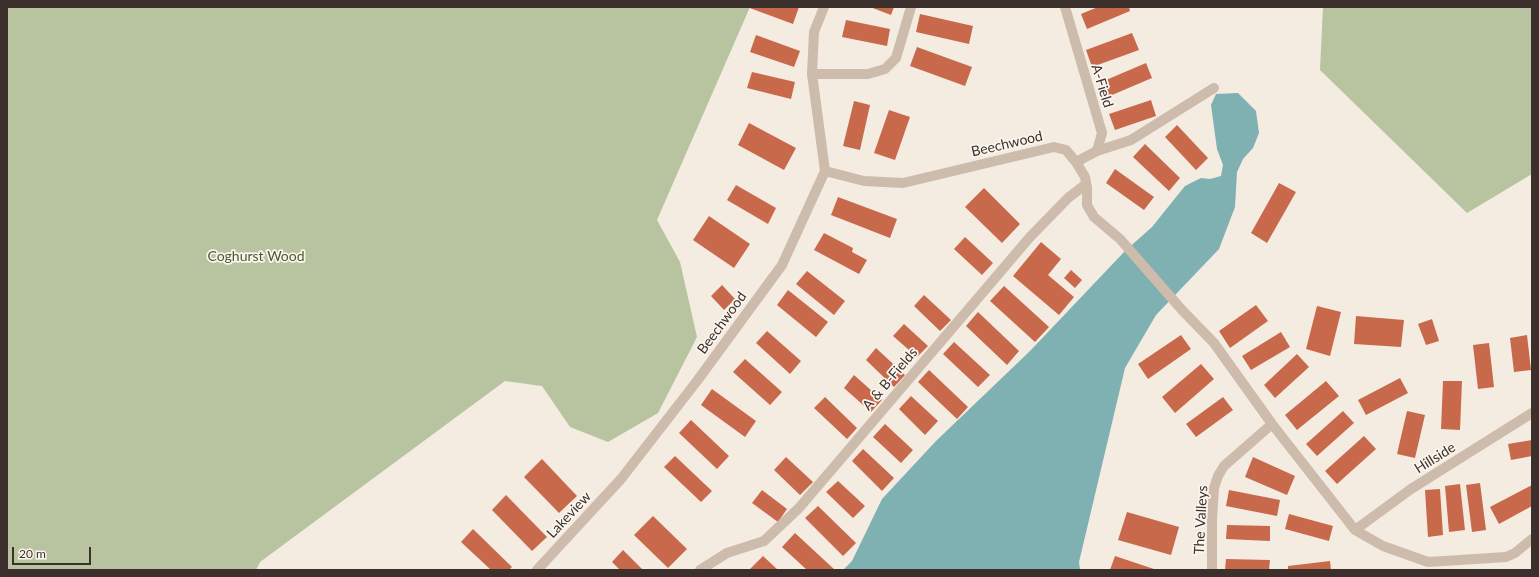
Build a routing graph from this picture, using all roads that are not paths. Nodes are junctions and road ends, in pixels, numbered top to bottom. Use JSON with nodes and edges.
{"nodes":[{"id":1,"x":824,"y":7,"type":"edge"},
{"id":2,"x":911,"y":7,"type":"edge"},
{"id":3,"x":1065,"y":7,"type":"edge"},
{"id":4,"x":812,"y":74,"type":"junction"},
{"id":5,"x":1214,"y":88,"type":"dead end"},
{"id":6,"x":1097,"y":151,"type":"junction"},
{"id":7,"x":1076,"y":162,"type":"junction"},
{"id":8,"x":825,"y":171,"type":"junction"},
{"id":9,"x":1086,"y":184,"type":"junction"},
{"id":10,"x":1532,"y":413,"type":"edge"},
{"id":11,"x":1272,"y":424,"type":"junction"},
{"id":12,"x":621,"y":479,"type":"joint"},
{"id":13,"x":1355,"y":530,"type":"junction"},
{"id":14,"x":1532,"y":539,"type":"edge"},
{"id":15,"x":537,"y":570,"type":"edge"},
{"id":16,"x":700,"y":570,"type":"edge"},
{"id":17,"x":1212,"y":570,"type":"edge"}],
"edges":[{"from":1,"to":4,"type":"street"},
{"from":2,"to":4,"type":"street"},
{"from":3,"to":6,"type":"street","name":"A-Field"},
{"from":4,"to":8,"type":"street"},
{"from":5,"to":6,"type":"street"},
{"from":6,"to":7,"type":"street"},
{"from":7,"to":8,"type":"street","name":"Beechwood"},
{"from":7,"to":9,"type":"street"},
{"from":8,"to":12,"type":"street","name":"Beechwood"},
{"from":9,"to":11,"type":"street"},
{"from":9,"to":16,"type":"street","name":"A & B-Fields"},
{"from":10,"to":13,"type":"street","name":"Hillside"},
{"from":11,"to":13,"type":"street"},
{"from":11,"to":17,"type":"street","name":"The Valleys"},
{"from":12,"to":15,"type":"street","name":"Lakeview"},
{"from":13,"to":14,"type":"street"}]}
